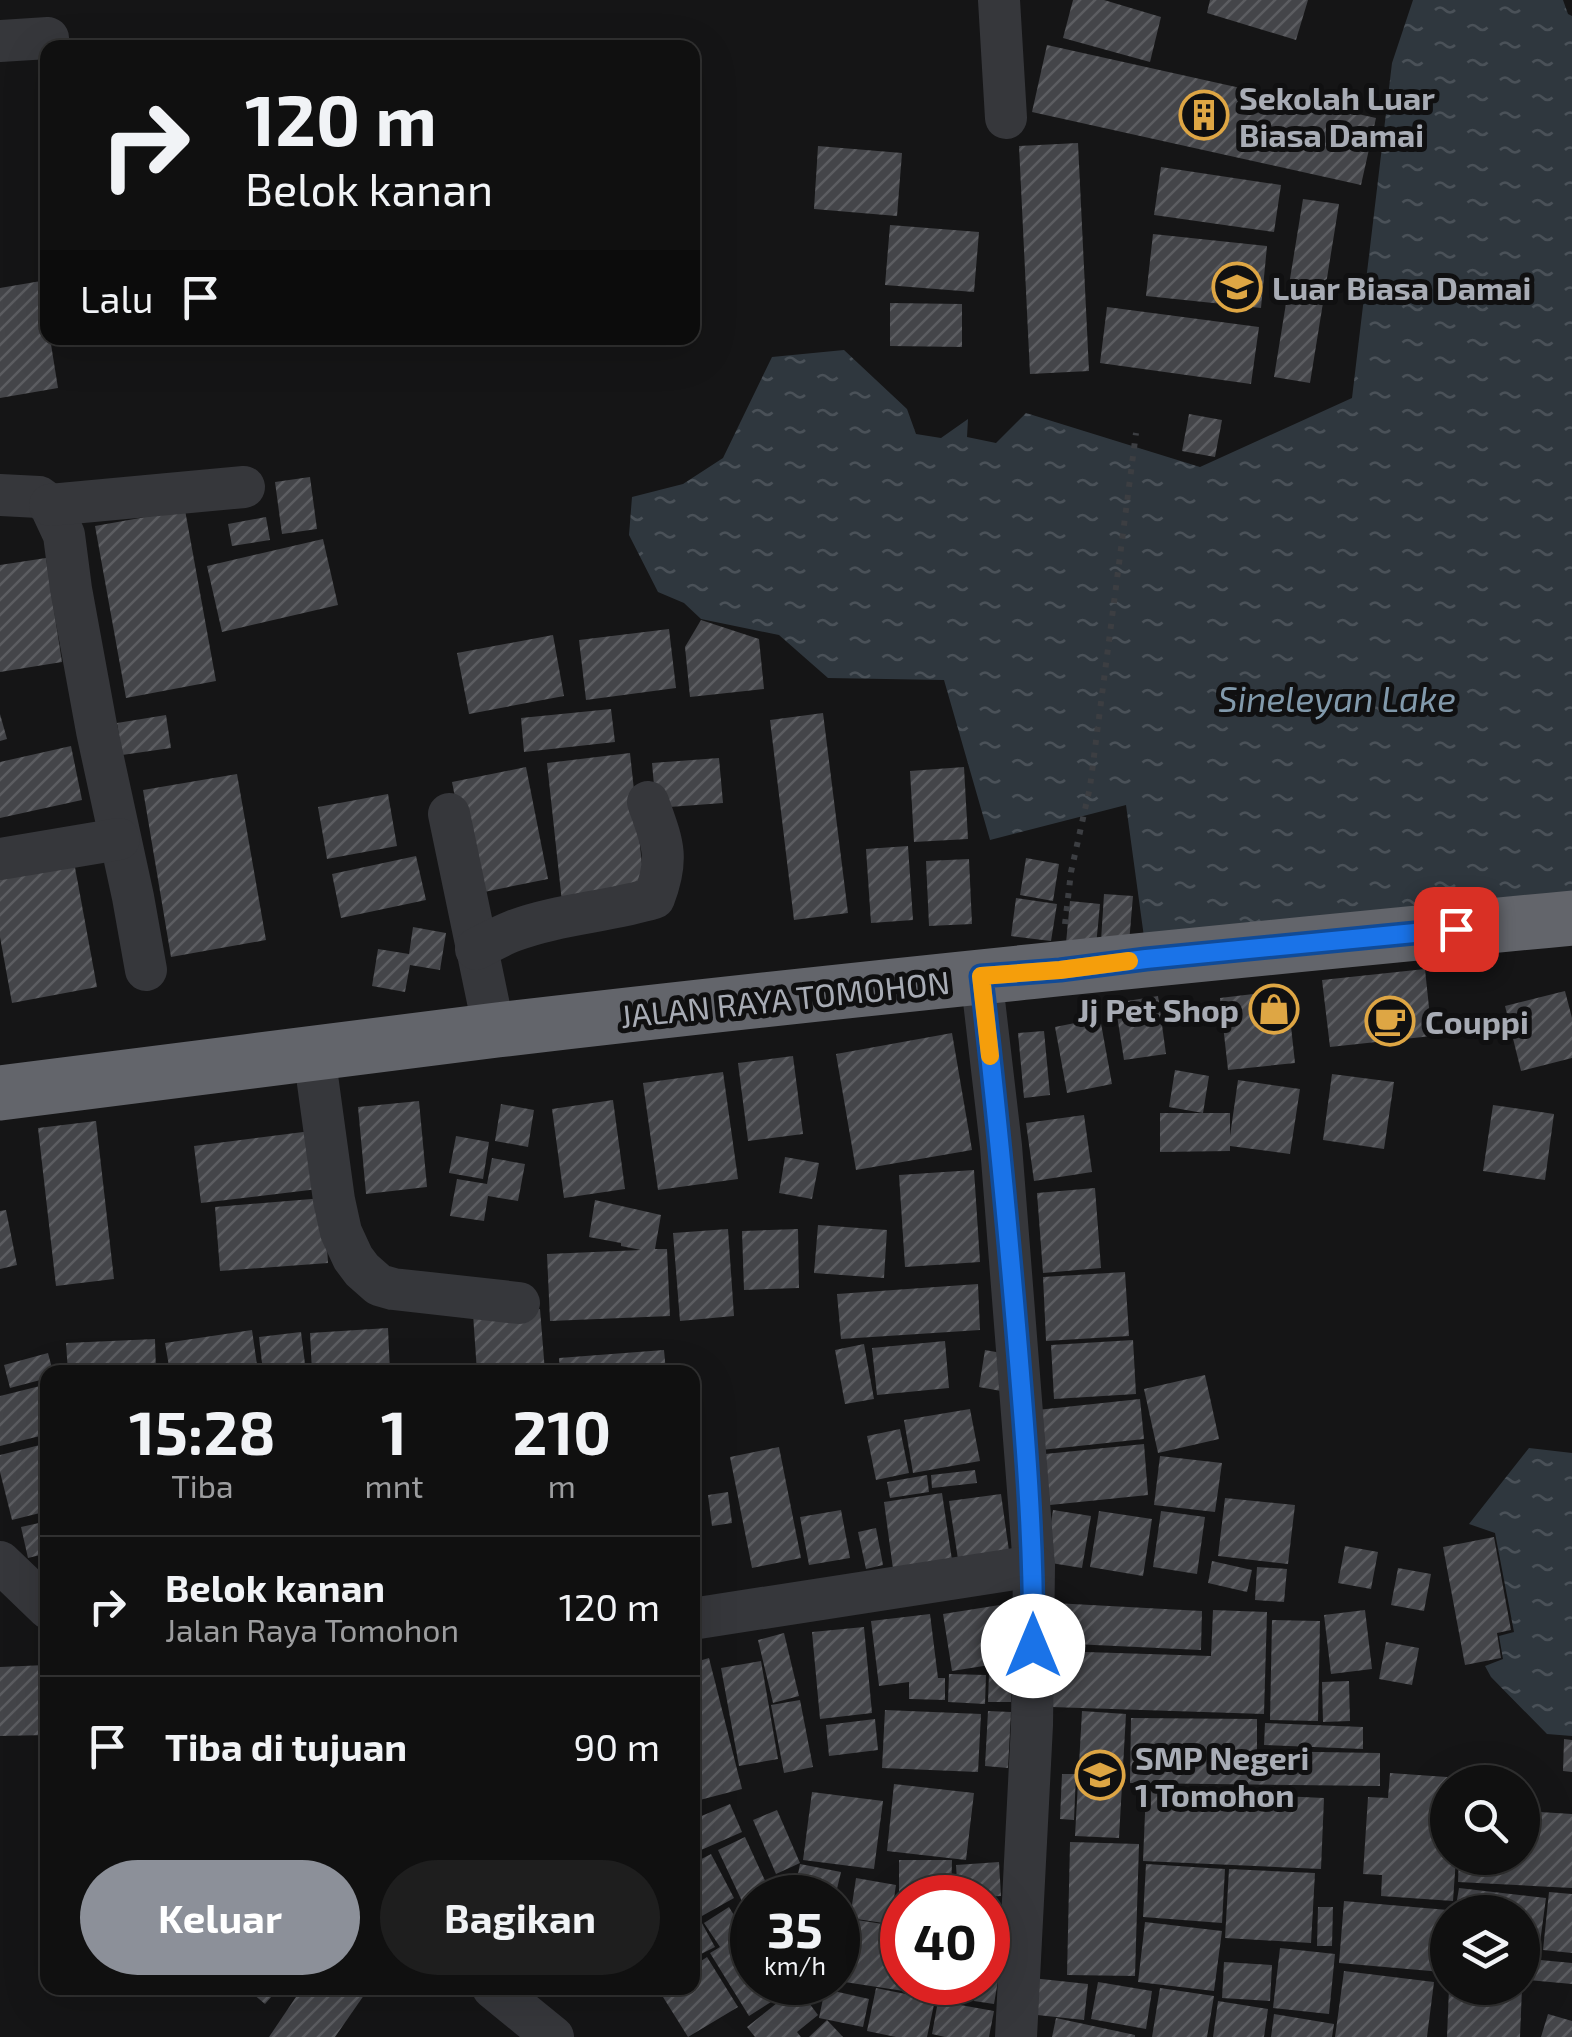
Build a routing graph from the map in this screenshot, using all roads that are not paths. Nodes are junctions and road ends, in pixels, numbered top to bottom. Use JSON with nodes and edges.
{"nodes":[{"id":1,"x":1000,"y":0,"type":"edge"},
{"id":2,"x":48,"y":38,"type":"dead end"},
{"id":3,"x":0,"y":41,"type":"edge"},
{"id":4,"x":1006,"y":118,"type":"dead end"},
{"id":5,"x":244,"y":487,"type":"dead end"},
{"id":6,"x":0,"y":495,"type":"edge"},
{"id":7,"x":50,"y":505,"type":"junction"},
{"id":8,"x":648,"y":802,"type":"dead end"},
{"id":9,"x":449,"y":814,"type":"dead end"},
{"id":10,"x":119,"y":839,"type":"junction"},
{"id":11,"x":0,"y":858,"type":"edge"},
{"id":12,"x":1572,"y":918,"type":"edge"},
{"id":13,"x":476,"y":948,"type":"junction"},
{"id":14,"x":146,"y":970,"type":"dead end"},
{"id":15,"x":981,"y":976,"type":"junction"},
{"id":16,"x":494,"y":1030,"type":"junction"},
{"id":17,"x":314,"y":1054,"type":"junction"},
{"id":18,"x":0,"y":1093,"type":"edge"},
{"id":19,"x":519,"y":1302,"type":"dead end"},
{"id":20,"x":0,"y":1562,"type":"edge"},
{"id":21,"x":1034,"y":1566,"type":"junction"},
{"id":22,"x":40,"y":1600,"type":"edge"},
{"id":23,"x":700,"y":1618,"type":"edge"},
{"id":24,"x":501,"y":1995,"type":"edge"},
{"id":25,"x":552,"y":2037,"type":"edge"},
{"id":26,"x":1016,"y":2037,"type":"edge"}],
"edges":[{"from":1,"to":4,"type":"street"},
{"from":2,"to":3,"type":"street"},
{"from":5,"to":7,"type":"street"},
{"from":6,"to":7,"type":"street"},
{"from":7,"to":10,"type":"street"},
{"from":8,"to":13,"type":"street"},
{"from":9,"to":13,"type":"street"},
{"from":10,"to":11,"type":"street"},
{"from":10,"to":14,"type":"street"},
{"from":12,"to":15,"type":"highway","name":"JALAN RAYA TOMOHON"},
{"from":13,"to":16,"type":"street"},
{"from":15,"to":16,"type":"highway","name":"JALAN RAYA TOMOHON"},
{"from":15,"to":21,"type":"street"},
{"from":16,"to":17,"type":"highway","name":"JALAN RAYA TOMOHON"},
{"from":17,"to":18,"type":"highway","name":"JALAN RAYA TOMOHON"},
{"from":17,"to":19,"type":"street"},
{"from":20,"to":22,"type":"street"},
{"from":21,"to":23,"type":"street"},
{"from":21,"to":26,"type":"street"},
{"from":24,"to":25,"type":"street"}]}
